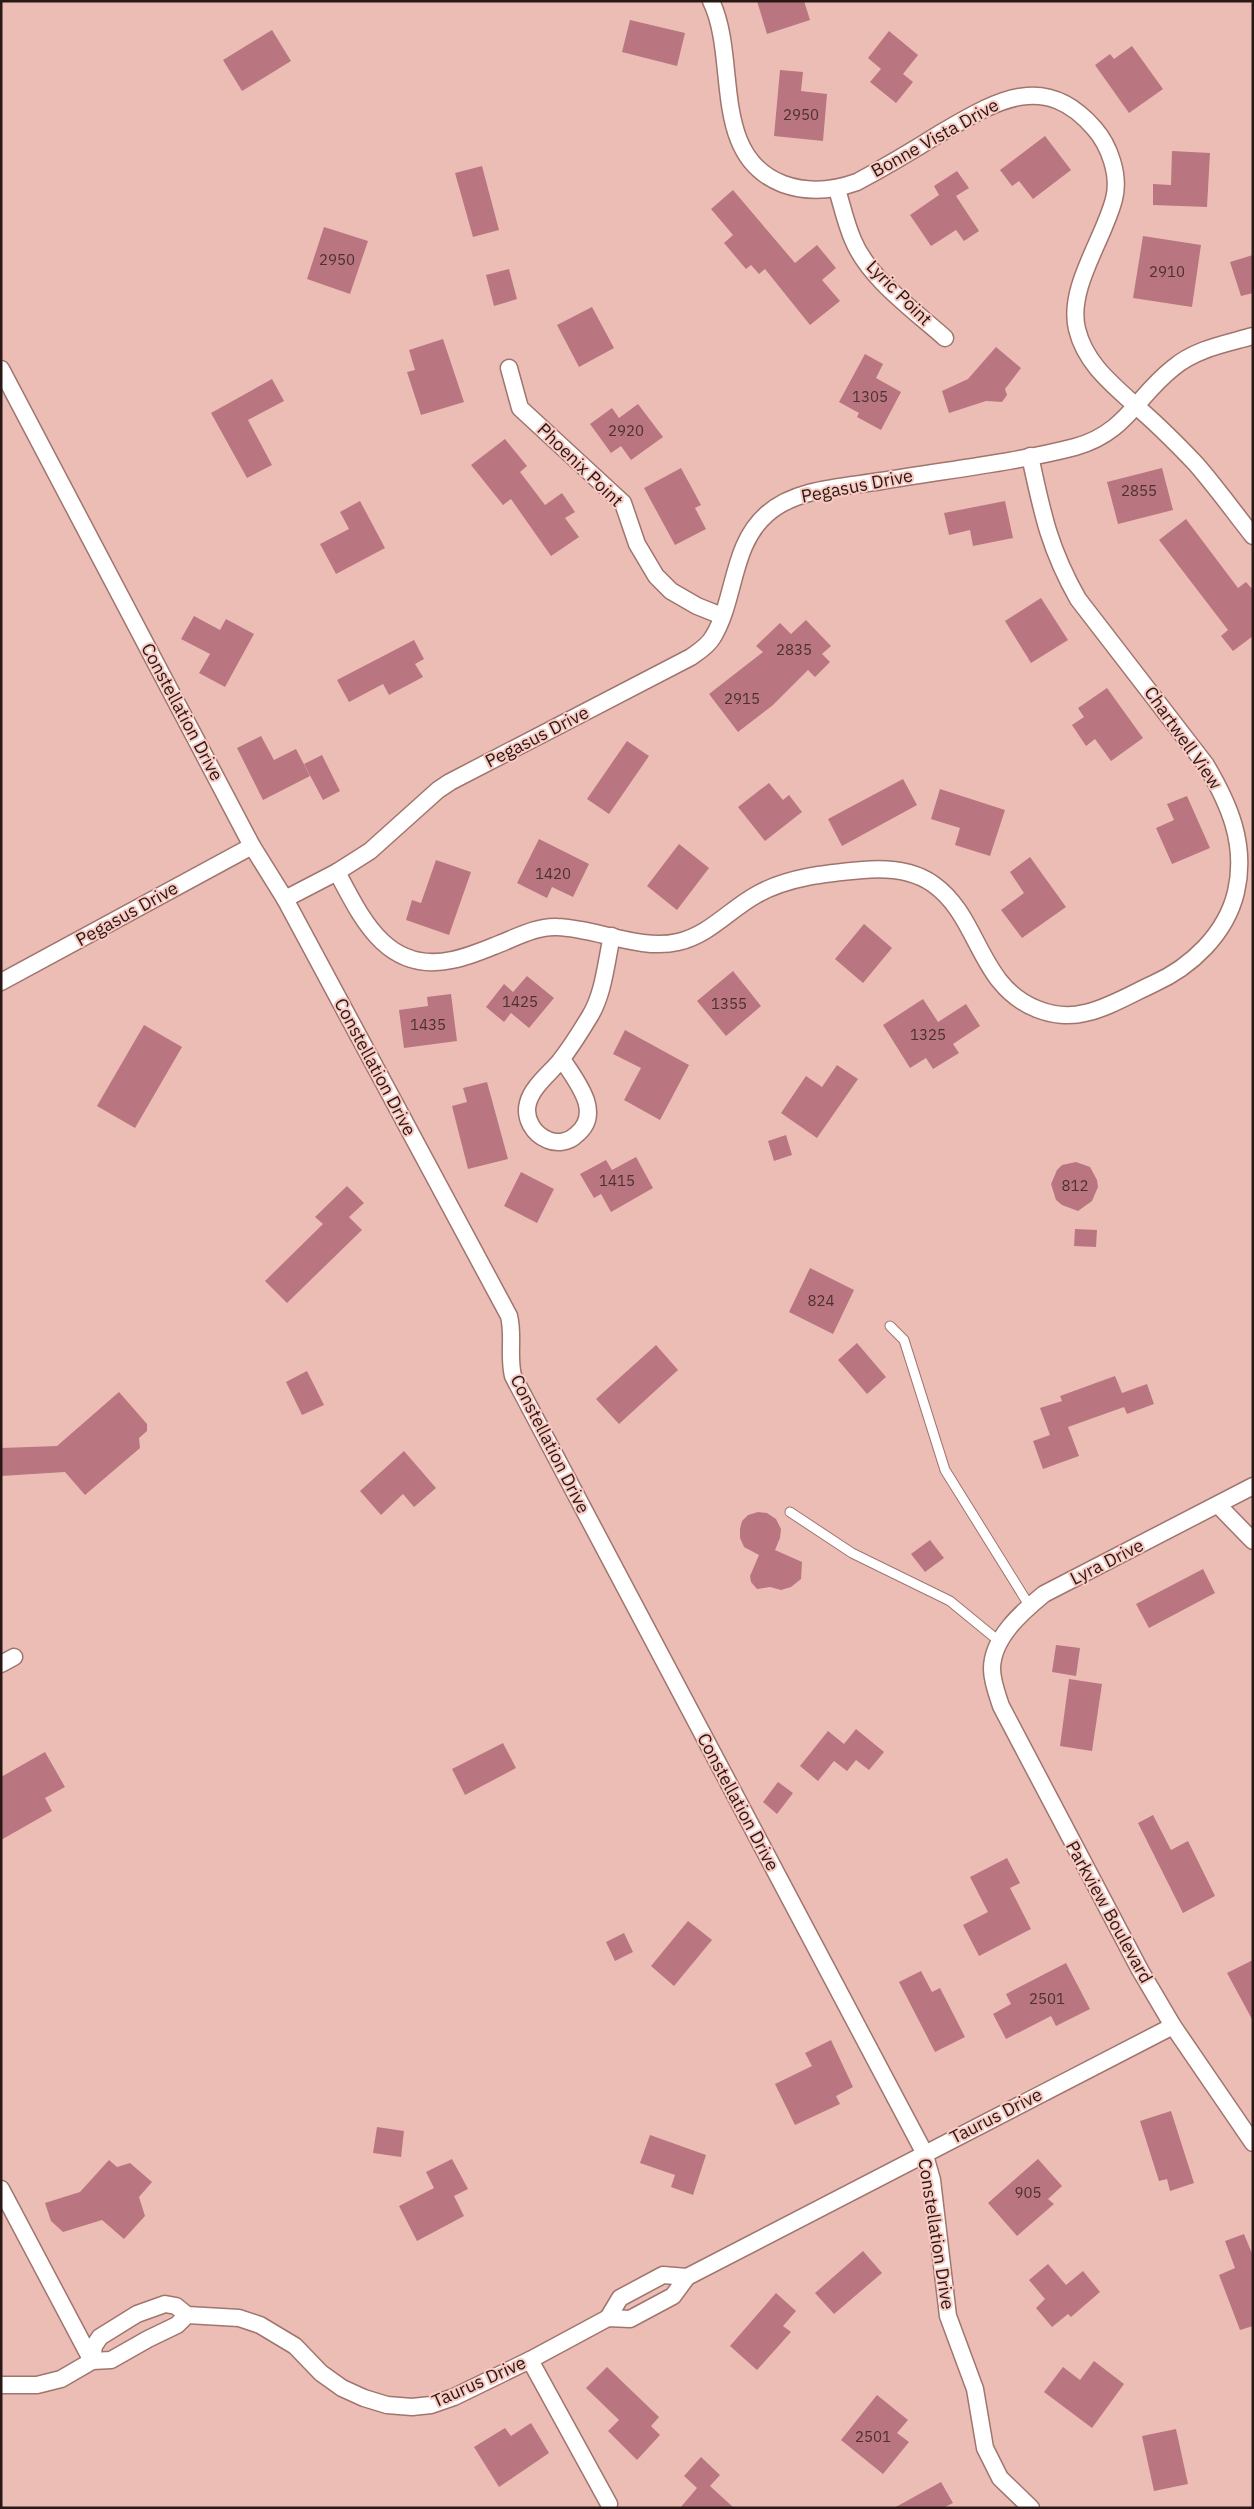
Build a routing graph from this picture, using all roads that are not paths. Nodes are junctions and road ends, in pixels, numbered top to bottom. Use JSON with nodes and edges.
{"nodes":[{"id":1,"x":711,"y":1,"type":"edge"},
{"id":2,"x":836,"y":189,"type":"junction"},
{"id":3,"x":1253,"y":336,"type":"edge"},
{"id":4,"x":945,"y":338,"type":"dead end"},
{"id":5,"x":509,"y":368,"type":"dead end"},
{"id":6,"x":1,"y":369,"type":"edge"},
{"id":7,"x":1137,"y":406,"type":"junction"},
{"id":8,"x":1030,"y":456,"type":"junction"},
{"id":9,"x":1253,"y":536,"type":"edge"},
{"id":10,"x":722,"y":616,"type":"junction"},
{"id":11,"x":252,"y":846,"type":"junction"},
{"id":12,"x":337,"y":872,"type":"junction"},
{"id":13,"x":285,"y":899,"type":"junction"},
{"id":14,"x":612,"y":936,"type":"junction"},
{"id":15,"x":1,"y":982,"type":"edge"},
{"id":16,"x":562,"y":1059,"type":"junction"},
{"id":17,"x":890,"y":1326,"type":"dead end"},
{"id":18,"x":1253,"y":1486,"type":"edge"},
{"id":19,"x":1218,"y":1505,"type":"junction"},
{"id":20,"x":790,"y":1512,"type":"dead end"},
{"id":21,"x":1253,"y":1540,"type":"edge"},
{"id":22,"x":1029,"y":1606,"type":"junction"},
{"id":23,"x":1000,"y":1642,"type":"junction"},
{"id":24,"x":992,"y":1668,"type":"joint"},
{"id":25,"x":1173,"y":2026,"type":"junction"},
{"id":26,"x":1253,"y":2143,"type":"edge"},
{"id":27,"x":924,"y":2152,"type":"junction"},
{"id":28,"x":1,"y":2189,"type":"edge"},
{"id":29,"x":687,"y":2277,"type":"junction"},
{"id":30,"x":136,"y":2314,"type":"junction"},
{"id":31,"x":188,"y":2315,"type":"junction"},
{"id":32,"x":608,"y":2318,"type":"junction"},
{"id":33,"x":148,"y":2338,"type":"junction"},
{"id":34,"x":530,"y":2360,"type":"junction"},
{"id":35,"x":92,"y":2361,"type":"junction"},
{"id":36,"x":1,"y":2385,"type":"edge"},
{"id":37,"x":609,"y":2504,"type":"dead end"},
{"id":38,"x":1031,"y":2508,"type":"edge"}],
"edges":[{"from":1,"to":2,"type":"street","name":"Bonne Vista Drive"},
{"from":2,"to":4,"type":"street","name":"Lyric Point"},
{"from":2,"to":7,"type":"street","name":"Bonne Vista Drive"},
{"from":3,"to":7,"type":"street","name":"Pegasus Drive"},
{"from":5,"to":10,"type":"street","name":"Phoenix Point"},
{"from":6,"to":11,"type":"street","name":"Constellation Drive"},
{"from":7,"to":8,"type":"street","name":"Pegasus Drive"},
{"from":7,"to":9,"type":"street","name":"Bonne Vista Drive"},
{"from":8,"to":10,"type":"street","name":"Pegasus Drive"},
{"from":8,"to":14,"type":"street","name":"Chartwell View"},
{"from":10,"to":12,"type":"street","name":"Pegasus Drive"},
{"from":11,"to":13,"type":"street","name":"Constellation Drive"},
{"from":11,"to":15,"type":"street","name":"Pegasus Drive"},
{"from":12,"to":13,"type":"street","name":"Pegasus Drive"},
{"from":12,"to":14,"type":"street","name":"Chartwell View"},
{"from":13,"to":27,"type":"street","name":"Constellation Drive"},
{"from":14,"to":16,"type":"street"},
{"from":16,"to":16,"type":"street"},
{"from":17,"to":22,"type":"lane"},
{"from":18,"to":19,"type":"street","name":"Lyra Drive"},
{"from":19,"to":21,"type":"street"},
{"from":19,"to":22,"type":"street","name":"Lyra Drive"},
{"from":20,"to":23,"type":"lane"},
{"from":22,"to":23,"type":"street","name":"Lyra Drive"},
{"from":23,"to":24,"type":"street","name":"Lyra Drive"},
{"from":24,"to":25,"type":"street","name":"Parkview Boulevard"},
{"from":25,"to":26,"type":"street","name":"Parkview Boulevard"},
{"from":25,"to":27,"type":"street","name":"Taurus Drive"},
{"from":27,"to":29,"type":"street","name":"Taurus Drive"},
{"from":27,"to":38,"type":"street","name":"Constellation Drive"},
{"from":28,"to":35,"type":"street"},
{"from":29,"to":32,"type":"street","name":"Taurus Drive"},
{"from":29,"to":32,"type":"street","name":"Taurus Drive"},
{"from":30,"to":31,"type":"street","name":"Taurus Drive"},
{"from":30,"to":33,"type":"street"},
{"from":30,"to":35,"type":"street","name":"Taurus Drive"},
{"from":31,"to":33,"type":"street"},
{"from":31,"to":34,"type":"street","name":"Taurus Drive"},
{"from":32,"to":34,"type":"street","name":"Taurus Drive"},
{"from":33,"to":35,"type":"street"},
{"from":34,"to":37,"type":"street"},
{"from":35,"to":36,"type":"street"}]}
